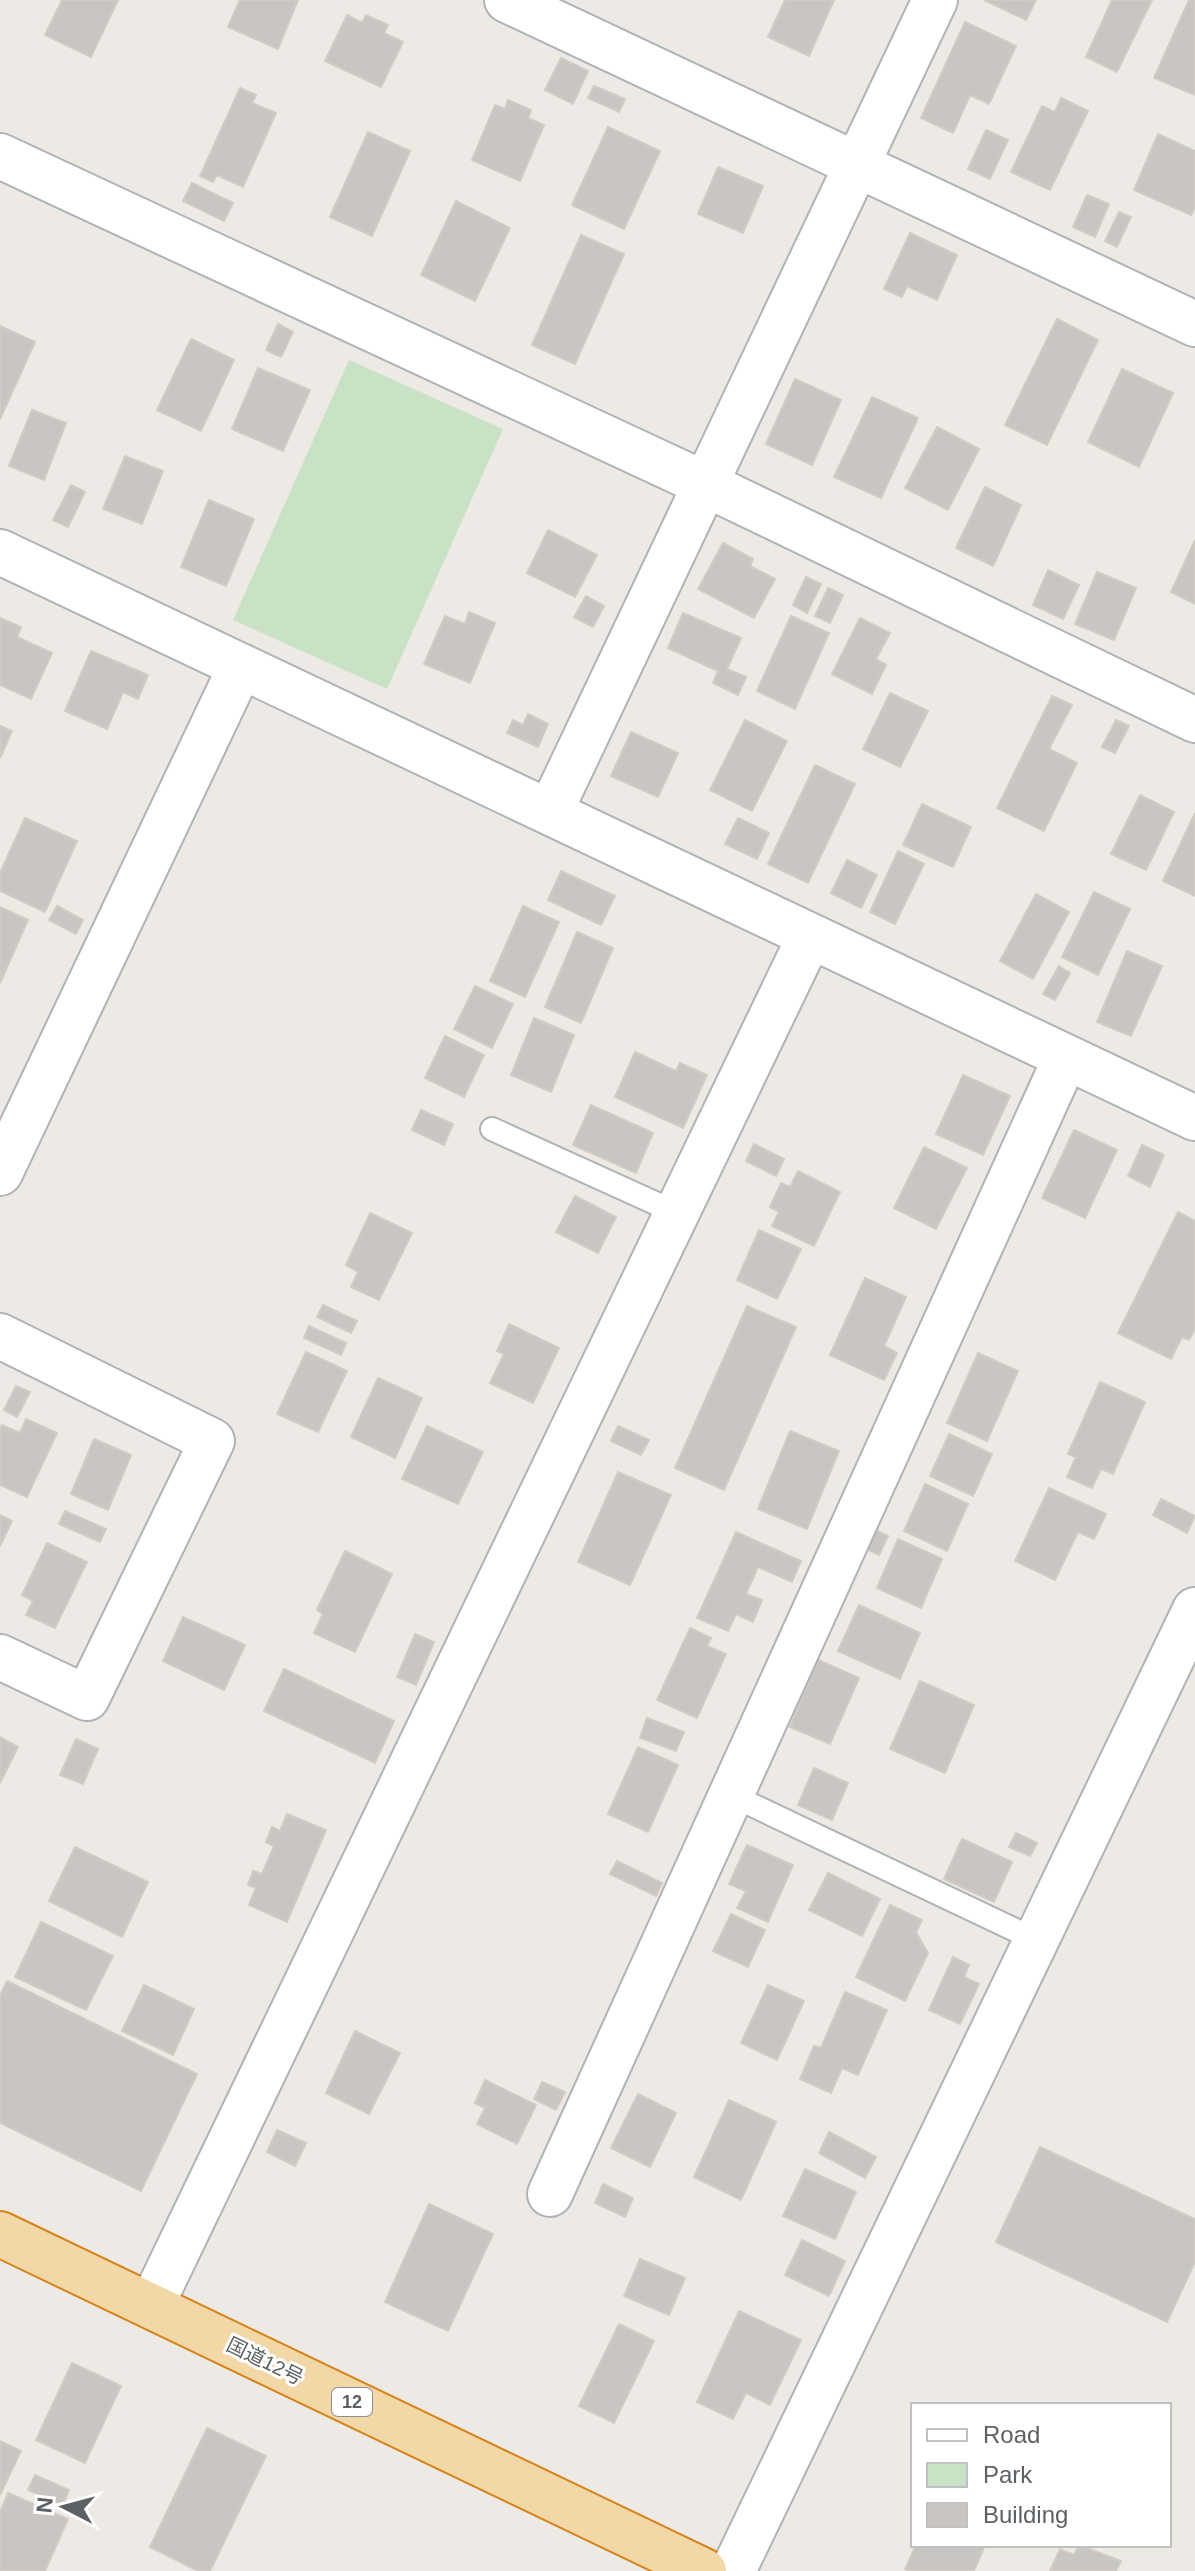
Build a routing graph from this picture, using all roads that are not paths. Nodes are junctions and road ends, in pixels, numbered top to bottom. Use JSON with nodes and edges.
{"nodes":[{"id":1,"x":507,"y":0,"type":"edge"},
{"id":2,"x":935,"y":0,"type":"edge"},
{"id":3,"x":0,"y":156,"type":"edge"},
{"id":4,"x":858,"y":162,"type":"junction"},
{"id":5,"x":1195,"y":324,"type":"edge"},
{"id":6,"x":705,"y":484,"type":"junction"},
{"id":7,"x":0,"y":552,"type":"edge"},
{"id":8,"x":241,"y":666,"type":"junction"},
{"id":9,"x":1195,"y":720,"type":"edge"},
{"id":10,"x":550,"y":812,"type":"junction"},
{"id":11,"x":810,"y":936,"type":"junction"},
{"id":12,"x":1066,"y":1057,"type":"junction"},
{"id":13,"x":1195,"y":1118,"type":"edge"},
{"id":14,"x":492,"y":1129,"type":"dead end"},
{"id":15,"x":0,"y":1173,"type":"edge"},
{"id":16,"x":677,"y":1213,"type":"junction"},
{"id":17,"x":0,"y":1336,"type":"edge"},
{"id":18,"x":1195,"y":1610,"type":"edge"},
{"id":19,"x":0,"y":1657,"type":"edge"},
{"id":20,"x":731,"y":1795,"type":"junction"},
{"id":21,"x":1036,"y":1940,"type":"junction"},
{"id":22,"x":550,"y":2194,"type":"dead end"},
{"id":23,"x":0,"y":2234,"type":"edge"},
{"id":24,"x":151,"y":2306,"type":"junction"},
{"id":25,"x":704,"y":2571,"type":"edge"},
{"id":26,"x":733,"y":2571,"type":"edge"}],
"edges":[{"from":1,"to":4,"type":"street"},
{"from":2,"to":4,"type":"street"},
{"from":3,"to":6,"type":"street"},
{"from":4,"to":5,"type":"street"},
{"from":4,"to":6,"type":"street"},
{"from":6,"to":9,"type":"street"},
{"from":6,"to":10,"type":"street"},
{"from":7,"to":8,"type":"street"},
{"from":8,"to":10,"type":"street"},
{"from":8,"to":15,"type":"street"},
{"from":10,"to":11,"type":"street"},
{"from":11,"to":12,"type":"street"},
{"from":11,"to":16,"type":"street"},
{"from":12,"to":13,"type":"street"},
{"from":12,"to":20,"type":"street"},
{"from":14,"to":16,"type":"lane"},
{"from":16,"to":24,"type":"street"},
{"from":17,"to":19,"type":"street"},
{"from":18,"to":21,"type":"street"},
{"from":20,"to":21,"type":"lane"},
{"from":20,"to":22,"type":"street"},
{"from":21,"to":26,"type":"street"},
{"from":23,"to":24,"type":"highway","name":"国道12号","number":"12"},
{"from":24,"to":25,"type":"highway","name":"国道12号","number":"12"}]}
